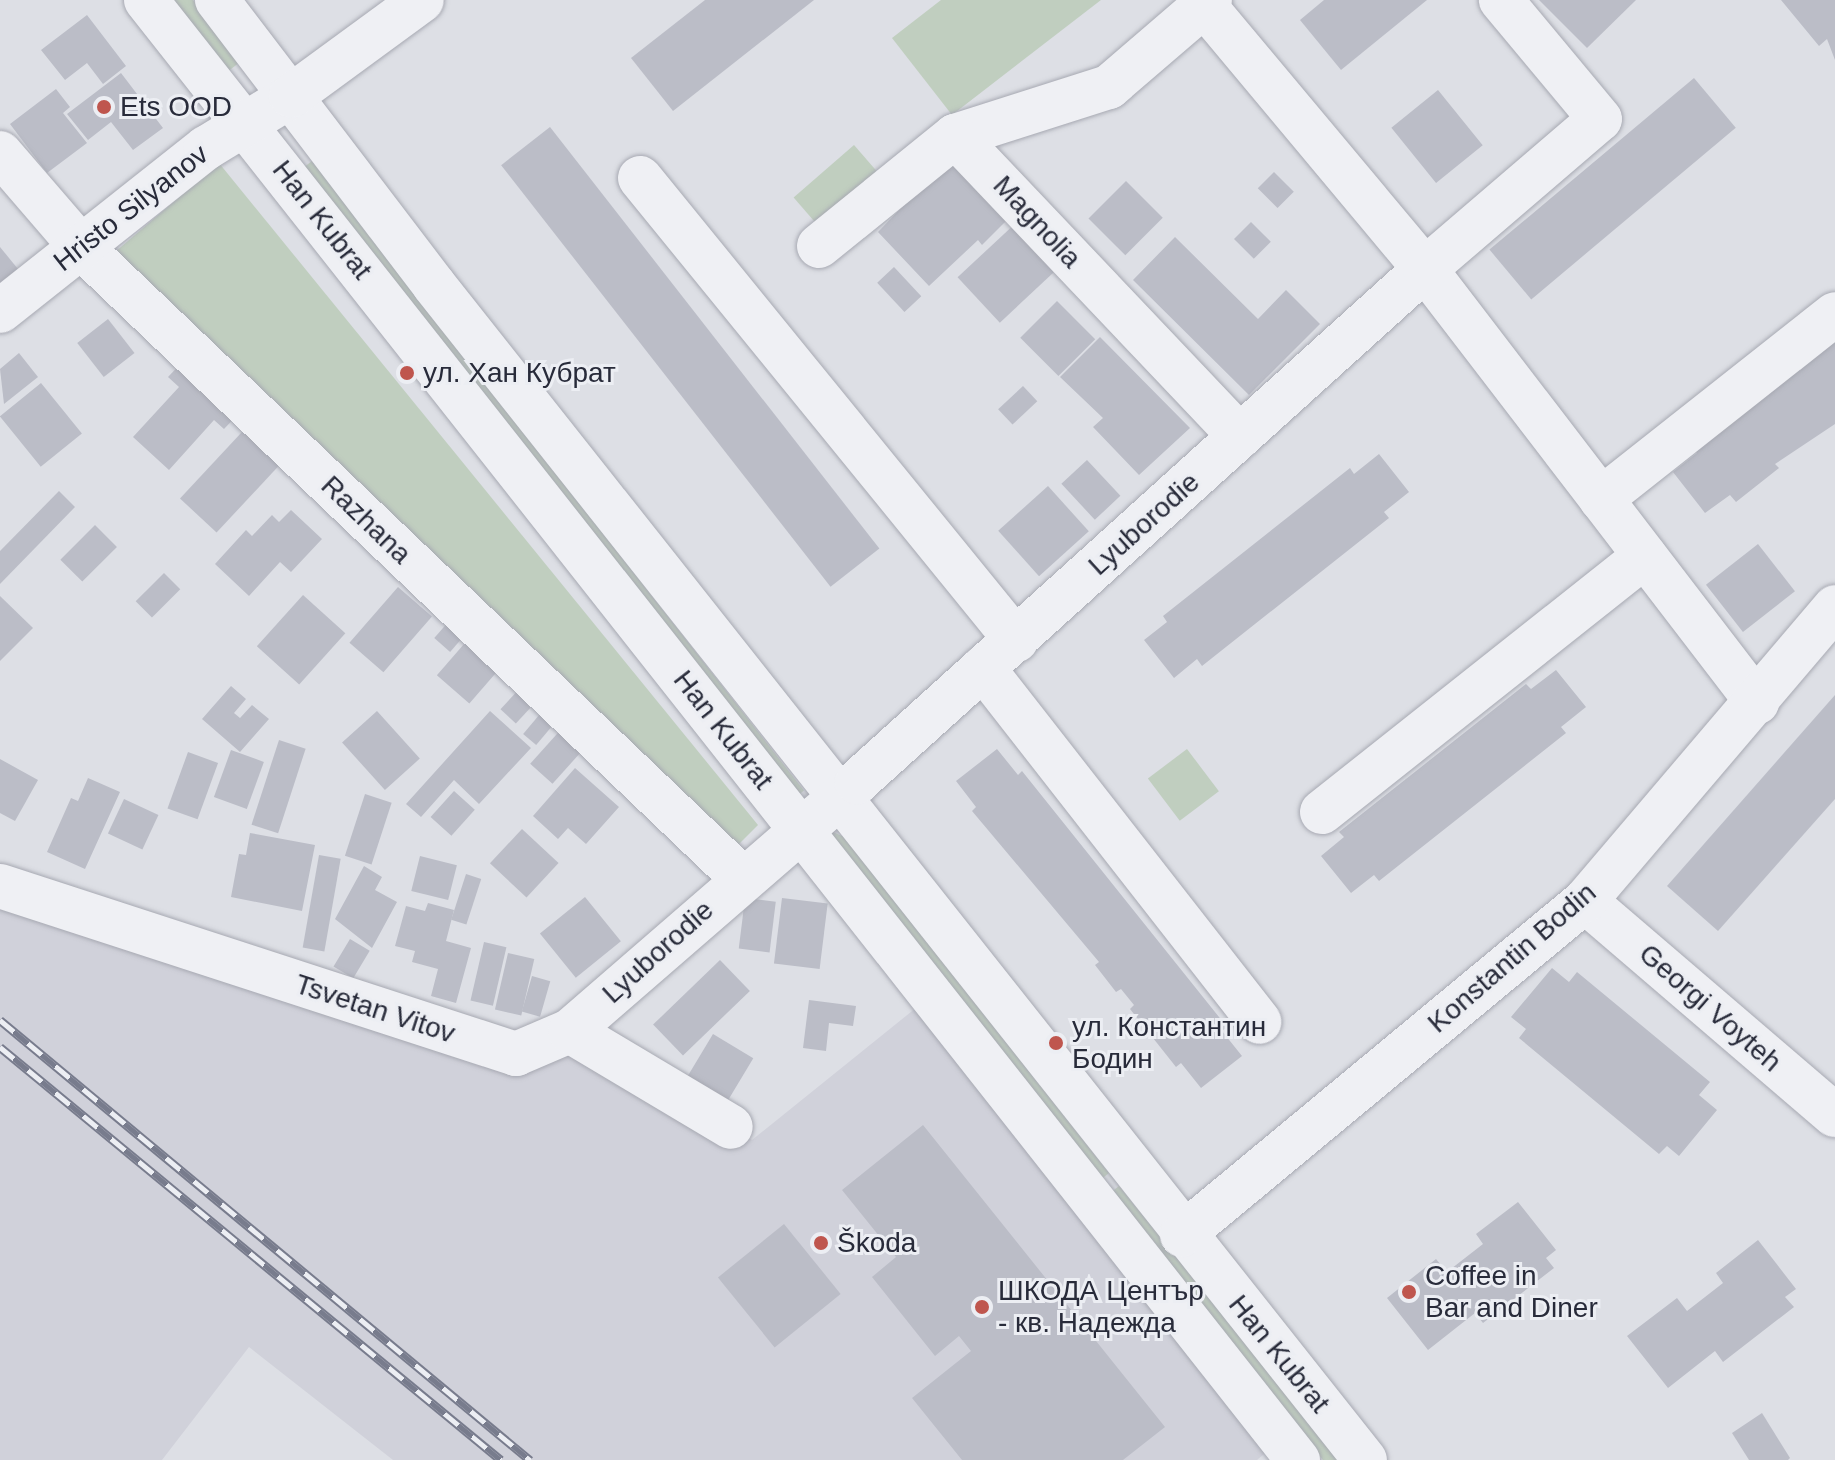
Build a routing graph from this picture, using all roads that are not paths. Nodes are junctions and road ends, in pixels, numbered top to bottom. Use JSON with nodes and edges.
{"nodes":[{"id":1,"x":146,"y":0,"type":"edge"},
{"id":2,"x":217,"y":0,"type":"edge"},
{"id":3,"x":1501,"y":0,"type":"edge"},
{"id":4,"x":1207,"y":3,"type":"edge"},
{"id":5,"x":405,"y":5,"type":"edge"},
{"id":6,"x":291,"y":96,"type":"junction"},
{"id":7,"x":247,"y":124,"type":"junction"},
{"id":8,"x":955,"y":136,"type":"junction"},
{"id":9,"x":0,"y":153,"type":"edge"},
{"id":10,"x":640,"y":178,"type":"dead end"},
{"id":11,"x":819,"y":246,"type":"dead end"},
{"id":12,"x":81,"y":247,"type":"junction"},
{"id":13,"x":1425,"y":269,"type":"junction"},
{"id":14,"x":0,"y":311,"type":"edge"},
{"id":15,"x":1835,"y":314,"type":"edge"},
{"id":16,"x":1240,"y":436,"type":"junction"},
{"id":17,"x":1601,"y":499,"type":"junction"},
{"id":18,"x":1645,"y":556,"type":"junction"},
{"id":19,"x":1835,"y":607,"type":"edge"},
{"id":20,"x":1016,"y":640,"type":"junction"},
{"id":21,"x":983,"y":668,"type":"junction"},
{"id":22,"x":1757,"y":702,"type":"junction"},
{"id":23,"x":838,"y":799,"type":"junction"},
{"id":24,"x":1322,"y":812,"type":"dead end"},
{"id":25,"x":800,"y":828,"type":"junction"},
{"id":26,"x":742,"y":878,"type":"junction"},
{"id":27,"x":0,"y":886,"type":"edge"},
{"id":28,"x":1585,"y":901,"type":"junction"},
{"id":29,"x":1260,"y":1022,"type":"dead end"},
{"id":30,"x":570,"y":1031,"type":"junction"},
{"id":31,"x":1835,"y":1115,"type":"edge"},
{"id":32,"x":731,"y":1127,"type":"dead end"},
{"id":33,"x":1182,"y":1235,"type":"junction"},
{"id":34,"x":1279,"y":1453,"type":"edge"},
{"id":35,"x":1365,"y":1460,"type":"edge"}],
"edges":[{"from":1,"to":7,"type":"street","name":"Han Kubrat"},
{"from":2,"to":6,"type":"street","name":"Han Kubrat"},
{"from":3,"to":13,"type":"street","name":"Lyuborodie"},
{"from":4,"to":8,"type":"street"},
{"from":4,"to":13,"type":"street"},
{"from":5,"to":6,"type":"street","name":"Hristo Silyanov"},
{"from":6,"to":7,"type":"street","name":"Hristo Silyanov"},
{"from":6,"to":23,"type":"street","name":"Han Kubrat"},
{"from":7,"to":12,"type":"street","name":"Hristo Silyanov"},
{"from":7,"to":25,"type":"street","name":"Han Kubrat"},
{"from":8,"to":11,"type":"street"},
{"from":8,"to":16,"type":"street","name":"Magnolia"},
{"from":9,"to":12,"type":"street","name":"Razhana"},
{"from":10,"to":20,"type":"street"},
{"from":12,"to":14,"type":"street","name":"Hristo Silyanov"},
{"from":12,"to":26,"type":"street","name":"Razhana"},
{"from":13,"to":16,"type":"street","name":"Lyuborodie"},
{"from":13,"to":17,"type":"street"},
{"from":15,"to":17,"type":"street"},
{"from":16,"to":20,"type":"street","name":"Lyuborodie"},
{"from":17,"to":18,"type":"street"},
{"from":18,"to":22,"type":"street"},
{"from":18,"to":24,"type":"street"},
{"from":19,"to":22,"type":"street","name":"Konstantin Bodin"},
{"from":20,"to":21,"type":"street","name":"Lyuborodie"},
{"from":21,"to":23,"type":"street","name":"Lyuborodie"},
{"from":21,"to":29,"type":"street"},
{"from":22,"to":28,"type":"street","name":"Konstantin Bodin"},
{"from":23,"to":25,"type":"street","name":"Lyuborodie"},
{"from":23,"to":33,"type":"street","name":"Han Kubrat"},
{"from":25,"to":26,"type":"street","name":"Lyuborodie"},
{"from":25,"to":34,"type":"street","name":"Han Kubrat"},
{"from":26,"to":30,"type":"street","name":"Lyuborodie"},
{"from":27,"to":30,"type":"street","name":"Tsvetan Vitov"},
{"from":28,"to":31,"type":"street","name":"Georgi Voyteh"},
{"from":28,"to":33,"type":"street","name":"Konstantin Bodin"},
{"from":30,"to":32,"type":"street"},
{"from":33,"to":35,"type":"street","name":"Han Kubrat"}]}
